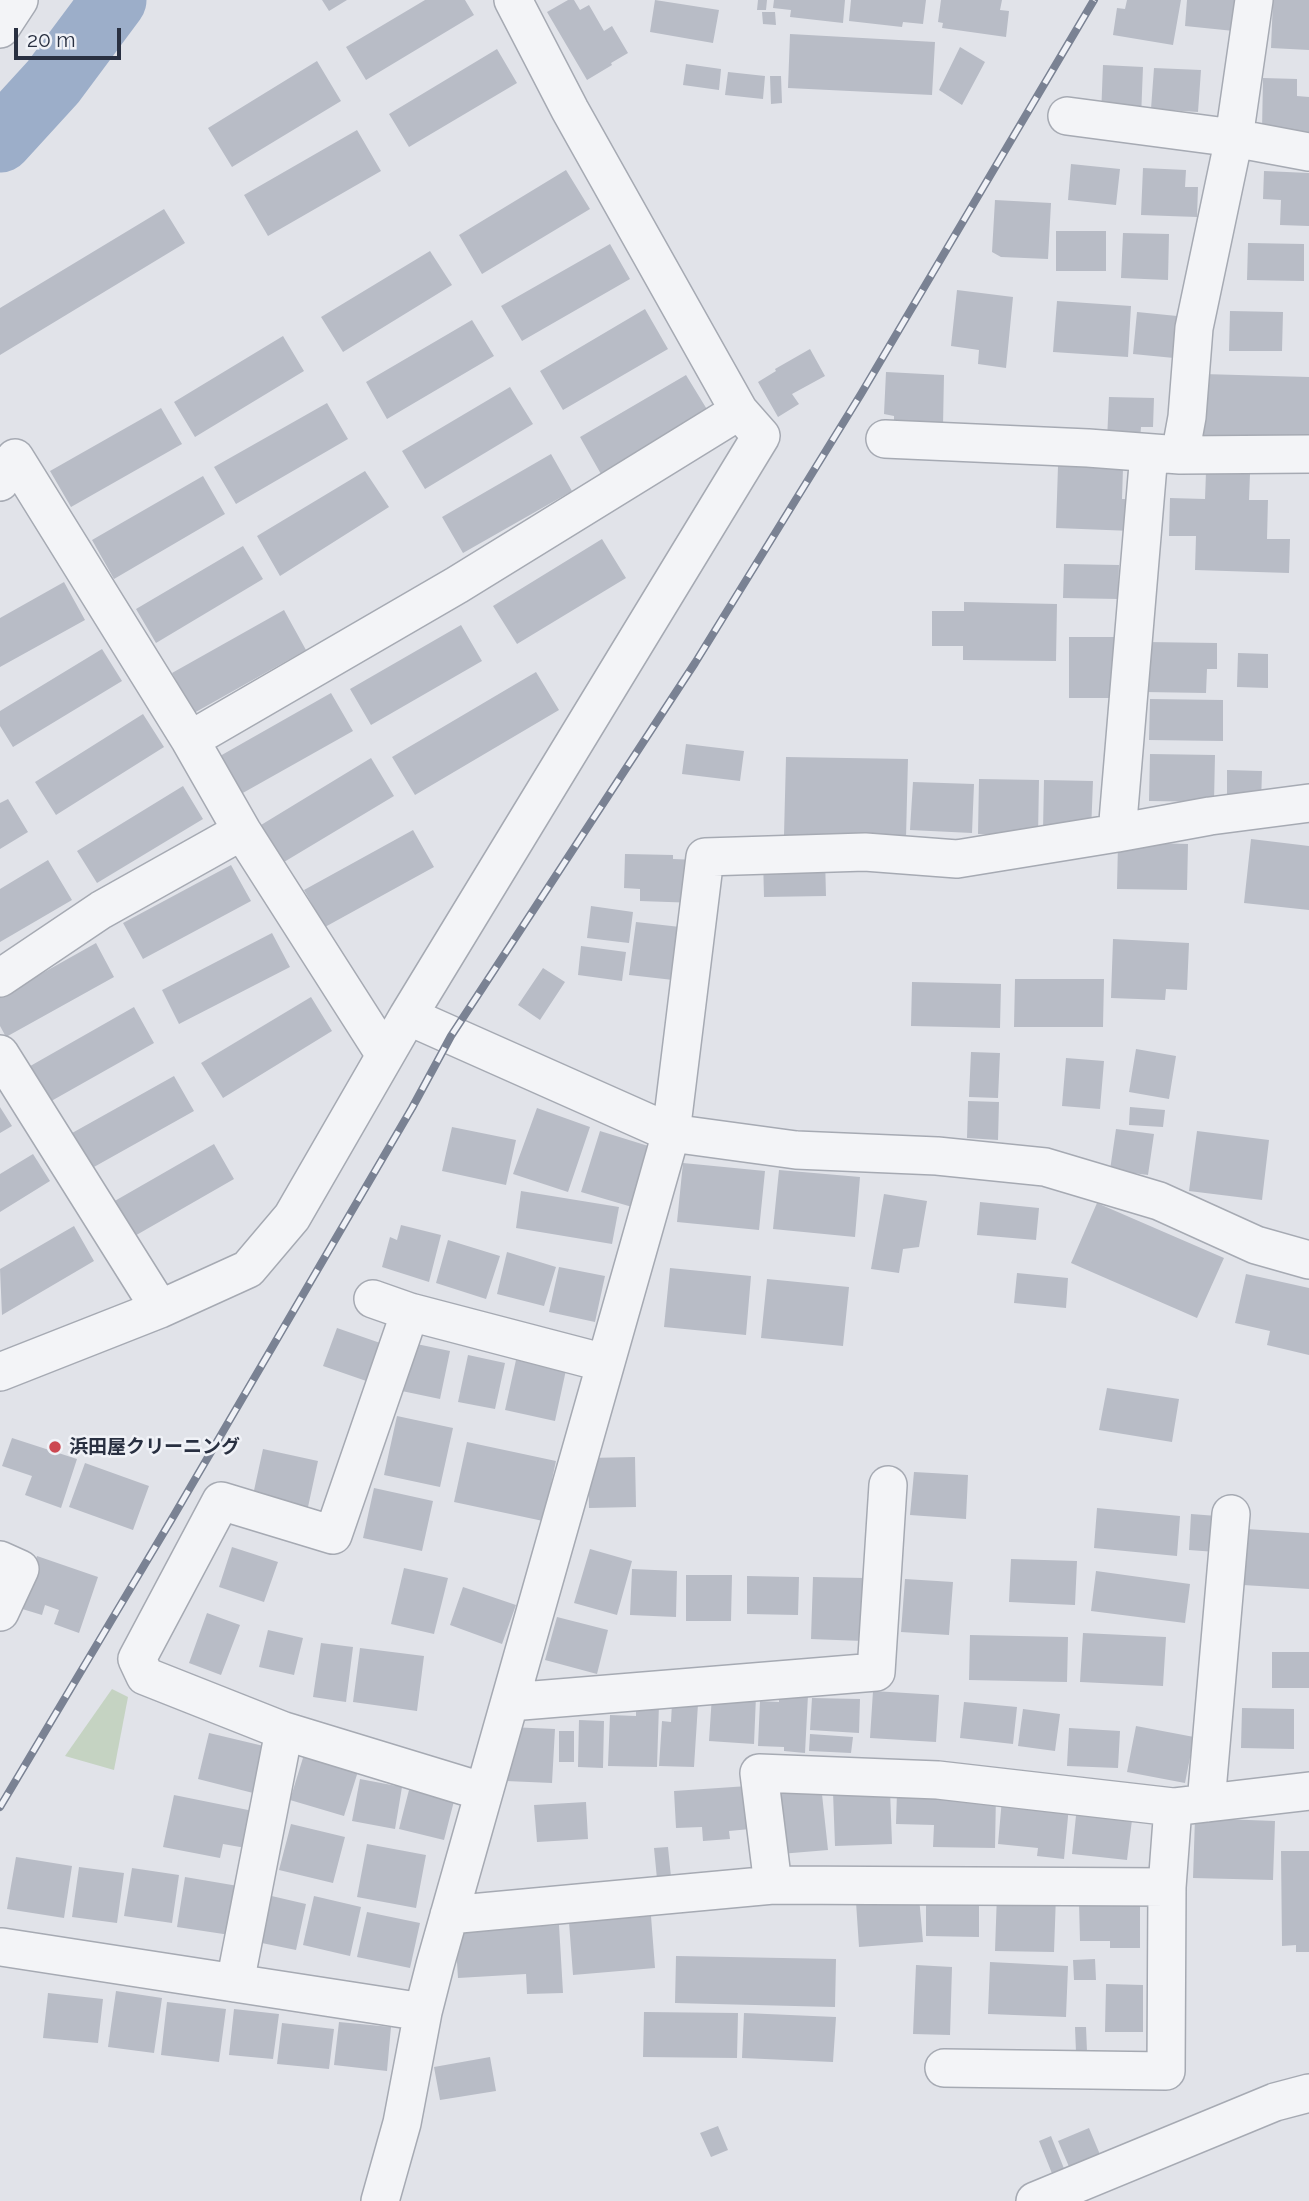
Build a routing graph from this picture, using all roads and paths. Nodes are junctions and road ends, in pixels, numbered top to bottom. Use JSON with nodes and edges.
{"nodes":[{"id":1,"x":19,"y":0,"type":"edge"},
{"id":2,"x":513,"y":0,"type":"edge"},
{"id":3,"x":1254,"y":0,"type":"edge"},
{"id":4,"x":0,"y":29,"type":"edge"},
{"id":5,"x":1067,"y":116,"type":"dead end"},
{"id":6,"x":1234,"y":138,"type":"junction"},
{"id":7,"x":1309,"y":152,"type":"edge"},
{"id":8,"x":739,"y":411,"type":"junction"},
{"id":9,"x":885,"y":439,"type":"dead end"},
{"id":10,"x":1165,"y":454,"type":"junction"},
{"id":11,"x":1309,"y":454,"type":"edge"},
{"id":12,"x":0,"y":482,"type":"edge"},
{"id":13,"x":190,"y":740,"type":"junction"},
{"id":14,"x":1309,"y":803,"type":"edge"},
{"id":15,"x":242,"y":831,"type":"junction"},
{"id":16,"x":1116,"y":834,"type":"junction"},
{"id":17,"x":0,"y":978,"type":"edge"},
{"id":18,"x":408,"y":1016,"type":"junction"},
{"id":19,"x":0,"y":1054,"type":"edge"},
{"id":20,"x":385,"y":1055,"type":"junction"},
{"id":21,"x":671,"y":1133,"type":"junction"},
{"id":22,"x":1309,"y":1260,"type":"edge"},
{"id":23,"x":373,"y":1299,"type":"dead end"},
{"id":24,"x":160,"y":1309,"type":"junction"},
{"id":25,"x":410,"y":1312,"type":"junction"},
{"id":26,"x":605,"y":1363,"type":"junction"},
{"id":27,"x":0,"y":1372,"type":"edge"},
{"id":28,"x":888,"y":1485,"type":"dead end"},
{"id":29,"x":1231,"y":1514,"type":"dead end"},
{"id":30,"x":0,"y":1560,"type":"edge"},
{"id":31,"x":0,"y":1612,"type":"edge"},
{"id":32,"x":510,"y":1702,"type":"junction"},
{"id":33,"x":284,"y":1731,"type":"junction"},
{"id":34,"x":1309,"y":1791,"type":"edge"},
{"id":35,"x":484,"y":1792,"type":"junction"},
{"id":36,"x":1189,"y":1805,"type":"junction"},
{"id":37,"x":773,"y":1885,"type":"junction"},
{"id":38,"x":1167,"y":1887,"type":"junction"},
{"id":39,"x":449,"y":1914,"type":"junction"},
{"id":40,"x":2,"y":1947,"type":"edge"},
{"id":41,"x":235,"y":1983,"type":"junction"},
{"id":42,"x":423,"y":2012,"type":"junction"},
{"id":43,"x":944,"y":2068,"type":"dead end"},
{"id":44,"x":1309,"y":2093,"type":"edge"},
{"id":45,"x":380,"y":2201,"type":"edge"},
{"id":46,"x":1035,"y":2201,"type":"edge"}],
"edges":[{"from":1,"to":4,"type":"street"},
{"from":2,"to":8,"type":"street"},
{"from":3,"to":6,"type":"street"},
{"from":5,"to":6,"type":"street"},
{"from":6,"to":7,"type":"street"},
{"from":6,"to":10,"type":"street"},
{"from":8,"to":13,"type":"street"},
{"from":8,"to":18,"type":"street"},
{"from":9,"to":10,"type":"street"},
{"from":10,"to":11,"type":"street"},
{"from":10,"to":16,"type":"street"},
{"from":12,"to":13,"type":"street"},
{"from":13,"to":15,"type":"street"},
{"from":14,"to":16,"type":"street"},
{"from":15,"to":17,"type":"street"},
{"from":15,"to":20,"type":"street"},
{"from":16,"to":21,"type":"street"},
{"from":18,"to":20,"type":"street"},
{"from":18,"to":21,"type":"street"},
{"from":19,"to":24,"type":"street"},
{"from":20,"to":24,"type":"street"},
{"from":21,"to":22,"type":"street"},
{"from":21,"to":26,"type":"street"},
{"from":23,"to":25,"type":"street"},
{"from":24,"to":27,"type":"street"},
{"from":25,"to":26,"type":"street"},
{"from":25,"to":33,"type":"street"},
{"from":26,"to":32,"type":"street"},
{"from":28,"to":32,"type":"street"},
{"from":29,"to":36,"type":"street"},
{"from":30,"to":31,"type":"street"},
{"from":32,"to":35,"type":"street"},
{"from":33,"to":35,"type":"street"},
{"from":33,"to":41,"type":"street"},
{"from":34,"to":36,"type":"street"},
{"from":35,"to":39,"type":"street"},
{"from":36,"to":37,"type":"street"},
{"from":36,"to":38,"type":"street"},
{"from":37,"to":38,"type":"street"},
{"from":37,"to":39,"type":"street"},
{"from":38,"to":43,"type":"street"},
{"from":39,"to":42,"type":"street"},
{"from":40,"to":41,"type":"street"},
{"from":41,"to":42,"type":"street"},
{"from":42,"to":45,"type":"street"},
{"from":44,"to":46,"type":"street"}]}
